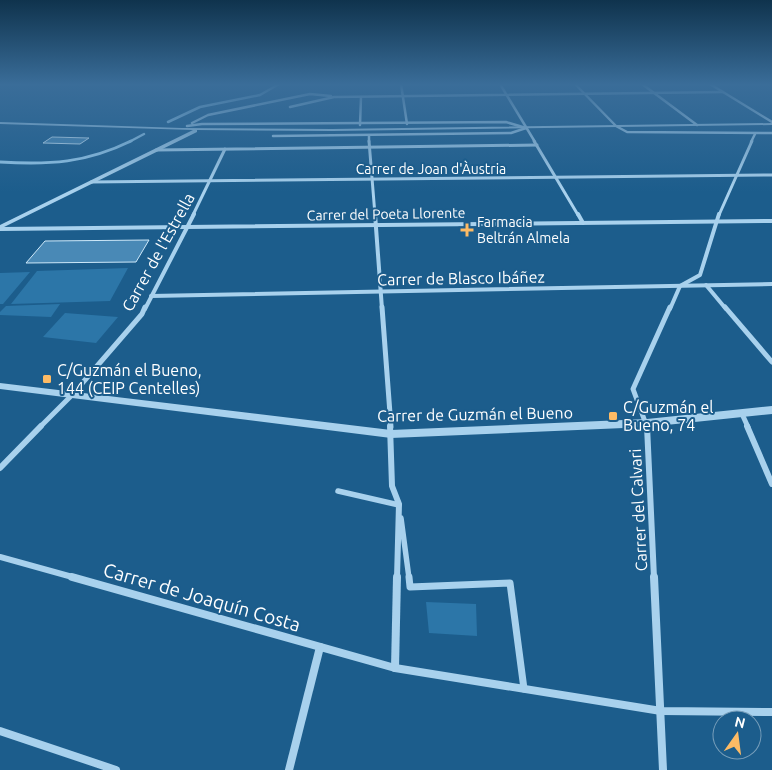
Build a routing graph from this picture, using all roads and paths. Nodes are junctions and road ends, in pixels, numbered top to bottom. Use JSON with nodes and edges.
{"nodes":[{"id":1,"x":198,"y":120,"type":"edge"},
{"id":2,"x":360,"y":120,"type":"edge"},
{"id":3,"x":406,"y":120,"type":"edge"},
{"id":4,"x":521,"y":120,"type":"edge"},
{"id":5,"x":610,"y":120,"type":"edge"},
{"id":6,"x":690,"y":120,"type":"edge"},
{"id":7,"x":0,"y":123,"type":"edge"},
{"id":8,"x":772,"y":123,"type":"edge"},
{"id":9,"x":360,"y":124,"type":"junction"},
{"id":10,"x":407,"y":124,"type":"junction"},
{"id":11,"x":697,"y":125,"type":"junction"},
{"id":12,"x":616,"y":126,"type":"junction"},
{"id":13,"x":184,"y":127,"type":"junction"},
{"id":14,"x":526,"y":128,"type":"junction"},
{"id":15,"x":198,"y":130,"type":"junction"},
{"id":16,"x":772,"y":133,"type":"edge"},
{"id":17,"x":755,"y":134,"type":"junction"},
{"id":18,"x":273,"y":136,"type":"dead end"},
{"id":19,"x":369,"y":136,"type":"junction"},
{"id":20,"x":537,"y":145,"type":"junction"},
{"id":21,"x":370,"y":147,"type":"junction"},
{"id":22,"x":225,"y":149,"type":"junction"},
{"id":23,"x":156,"y":150,"type":"junction"},
{"id":24,"x":772,"y":175,"type":"edge"},
{"id":25,"x":736,"y":176,"type":"junction"},
{"id":26,"x":556,"y":178,"type":"junction"},
{"id":27,"x":372,"y":179,"type":"junction"},
{"id":28,"x":211,"y":181,"type":"junction"},
{"id":29,"x":91,"y":182,"type":"junction"},
{"id":30,"x":772,"y":221,"type":"edge"},
{"id":31,"x":716,"y":222,"type":"junction"},
{"id":32,"x":583,"y":223,"type":"junction"},
{"id":33,"x":376,"y":225,"type":"junction"},
{"id":34,"x":187,"y":227,"type":"junction"},
{"id":35,"x":0,"y":228,"type":"edge"},
{"id":36,"x":772,"y":284,"type":"edge"},
{"id":37,"x":706,"y":285,"type":"junction"},
{"id":38,"x":680,"y":286,"type":"junction"},
{"id":39,"x":380,"y":292,"type":"junction"},
{"id":40,"x":151,"y":296,"type":"junction"},
{"id":41,"x":772,"y":362,"type":"edge"},
{"id":42,"x":0,"y":386,"type":"edge"},
{"id":43,"x":72,"y":395,"type":"junction"},
{"id":44,"x":772,"y":410,"type":"edge"},
{"id":45,"x":742,"y":414,"type":"junction"},
{"id":46,"x":647,"y":423,"type":"junction"},
{"id":47,"x":391,"y":434,"type":"junction"},
{"id":48,"x":0,"y":468,"type":"edge"},
{"id":49,"x":772,"y":484,"type":"edge"},
{"id":50,"x":338,"y":491,"type":"dead end"},
{"id":51,"x":399,"y":504,"type":"junction"},
{"id":52,"x":0,"y":557,"type":"edge"},
{"id":53,"x":320,"y":647,"type":"junction"},
{"id":54,"x":395,"y":668,"type":"junction"},
{"id":55,"x":524,"y":689,"type":"junction"},
{"id":56,"x":661,"y":711,"type":"junction"},
{"id":57,"x":772,"y":712,"type":"edge"},
{"id":58,"x":0,"y":730,"type":"edge"},
{"id":59,"x":116,"y":770,"type":"edge"},
{"id":60,"x":288,"y":770,"type":"edge"},
{"id":61,"x":663,"y":770,"type":"edge"}],
"edges":[{"from":1,"to":13,"type":"street"},
{"from":2,"to":9,"type":"street"},
{"from":3,"to":10,"type":"street"},
{"from":4,"to":14,"type":"street"},
{"from":5,"to":12,"type":"street"},
{"from":6,"to":11,"type":"street"},
{"from":7,"to":13,"type":"street"},
{"from":8,"to":11,"type":"street"},
{"from":9,"to":10,"type":"street"},
{"from":9,"to":13,"type":"street"},
{"from":10,"to":14,"type":"street"},
{"from":11,"to":12,"type":"street"},
{"from":12,"to":14,"type":"street"},
{"from":12,"to":17,"type":"street"},
{"from":13,"to":15,"type":"street"},
{"from":14,"to":15,"type":"street"},
{"from":14,"to":19,"type":"street"},
{"from":14,"to":20,"type":"street"},
{"from":15,"to":23,"type":"street"},
{"from":16,"to":17,"type":"street"},
{"from":17,"to":25,"type":"street"},
{"from":18,"to":19,"type":"street"},
{"from":19,"to":21,"type":"street"},
{"from":20,"to":21,"type":"street"},
{"from":20,"to":26,"type":"street"},
{"from":21,"to":22,"type":"street"},
{"from":21,"to":27,"type":"street"},
{"from":22,"to":23,"type":"street"},
{"from":22,"to":28,"type":"street","name":"Carrer de l'Estrella"},
{"from":23,"to":29,"type":"street"},
{"from":24,"to":25,"type":"street","name":"Carrer de Joan d'Àustria"},
{"from":25,"to":26,"type":"street","name":"Carrer de Joan d'Àustria"},
{"from":25,"to":31,"type":"street"},
{"from":26,"to":27,"type":"street","name":"Carrer de Joan d'Àustria"},
{"from":26,"to":32,"type":"street"},
{"from":27,"to":28,"type":"street","name":"Carrer de Joan d'Àustria"},
{"from":27,"to":33,"type":"street"},
{"from":28,"to":29,"type":"street","name":"Carrer de Joan d'Àustria"},
{"from":28,"to":34,"type":"street","name":"Carrer de l'Estrella"},
{"from":29,"to":35,"type":"street"},
{"from":30,"to":31,"type":"street","name":"Carrer del Poeta Llorente"},
{"from":31,"to":32,"type":"street","name":"Carrer del Poeta Llorente"},
{"from":31,"to":38,"type":"street"},
{"from":32,"to":33,"type":"street","name":"Carrer del Poeta Llorente"},
{"from":33,"to":34,"type":"street","name":"Carrer del Poeta Llorente"},
{"from":33,"to":39,"type":"street"},
{"from":34,"to":35,"type":"street","name":"Carrer del Poeta Llorente"},
{"from":34,"to":40,"type":"street","name":"Carrer de l'Estrella"},
{"from":36,"to":37,"type":"street","name":"Carrer de Blasco Ibáñez"},
{"from":37,"to":38,"type":"street","name":"Carrer de Blasco Ibáñez"},
{"from":37,"to":41,"type":"street"},
{"from":38,"to":39,"type":"street","name":"Carrer de Blasco Ibáñez"},
{"from":38,"to":46,"type":"street","name":"Carrer del Calvari"},
{"from":39,"to":40,"type":"street","name":"Carrer de Blasco Ibáñez"},
{"from":39,"to":47,"type":"street"},
{"from":40,"to":43,"type":"street","name":"Carrer de l'Estrella"},
{"from":42,"to":43,"type":"street","name":"Carrer de Guzmán el Bueno"},
{"from":43,"to":47,"type":"street","name":"Carrer de Guzmán el Bueno"},
{"from":43,"to":48,"type":"street","name":"Carrer de l'Estrella"},
{"from":44,"to":45,"type":"street","name":"Carrer de Guzmán el Bueno"},
{"from":45,"to":46,"type":"street","name":"Carrer de Guzmán el Bueno"},
{"from":45,"to":49,"type":"street"},
{"from":46,"to":47,"type":"street","name":"Carrer de Guzmán el Bueno"},
{"from":46,"to":56,"type":"street","name":"Carrer del Calvari"},
{"from":47,"to":51,"type":"street"},
{"from":50,"to":51,"type":"street"},
{"from":51,"to":54,"type":"street"},
{"from":51,"to":55,"type":"street"},
{"from":52,"to":53,"type":"street","name":"Carrer de Joaquín Costa"},
{"from":53,"to":54,"type":"street","name":"Carrer de Joaquín Costa"},
{"from":53,"to":60,"type":"street"},
{"from":54,"to":55,"type":"street","name":"Carrer de Joaquín Costa"},
{"from":55,"to":56,"type":"street"},
{"from":56,"to":57,"type":"street"},
{"from":56,"to":61,"type":"street","name":"Carrer del Calvari"},
{"from":58,"to":59,"type":"street"}]}
